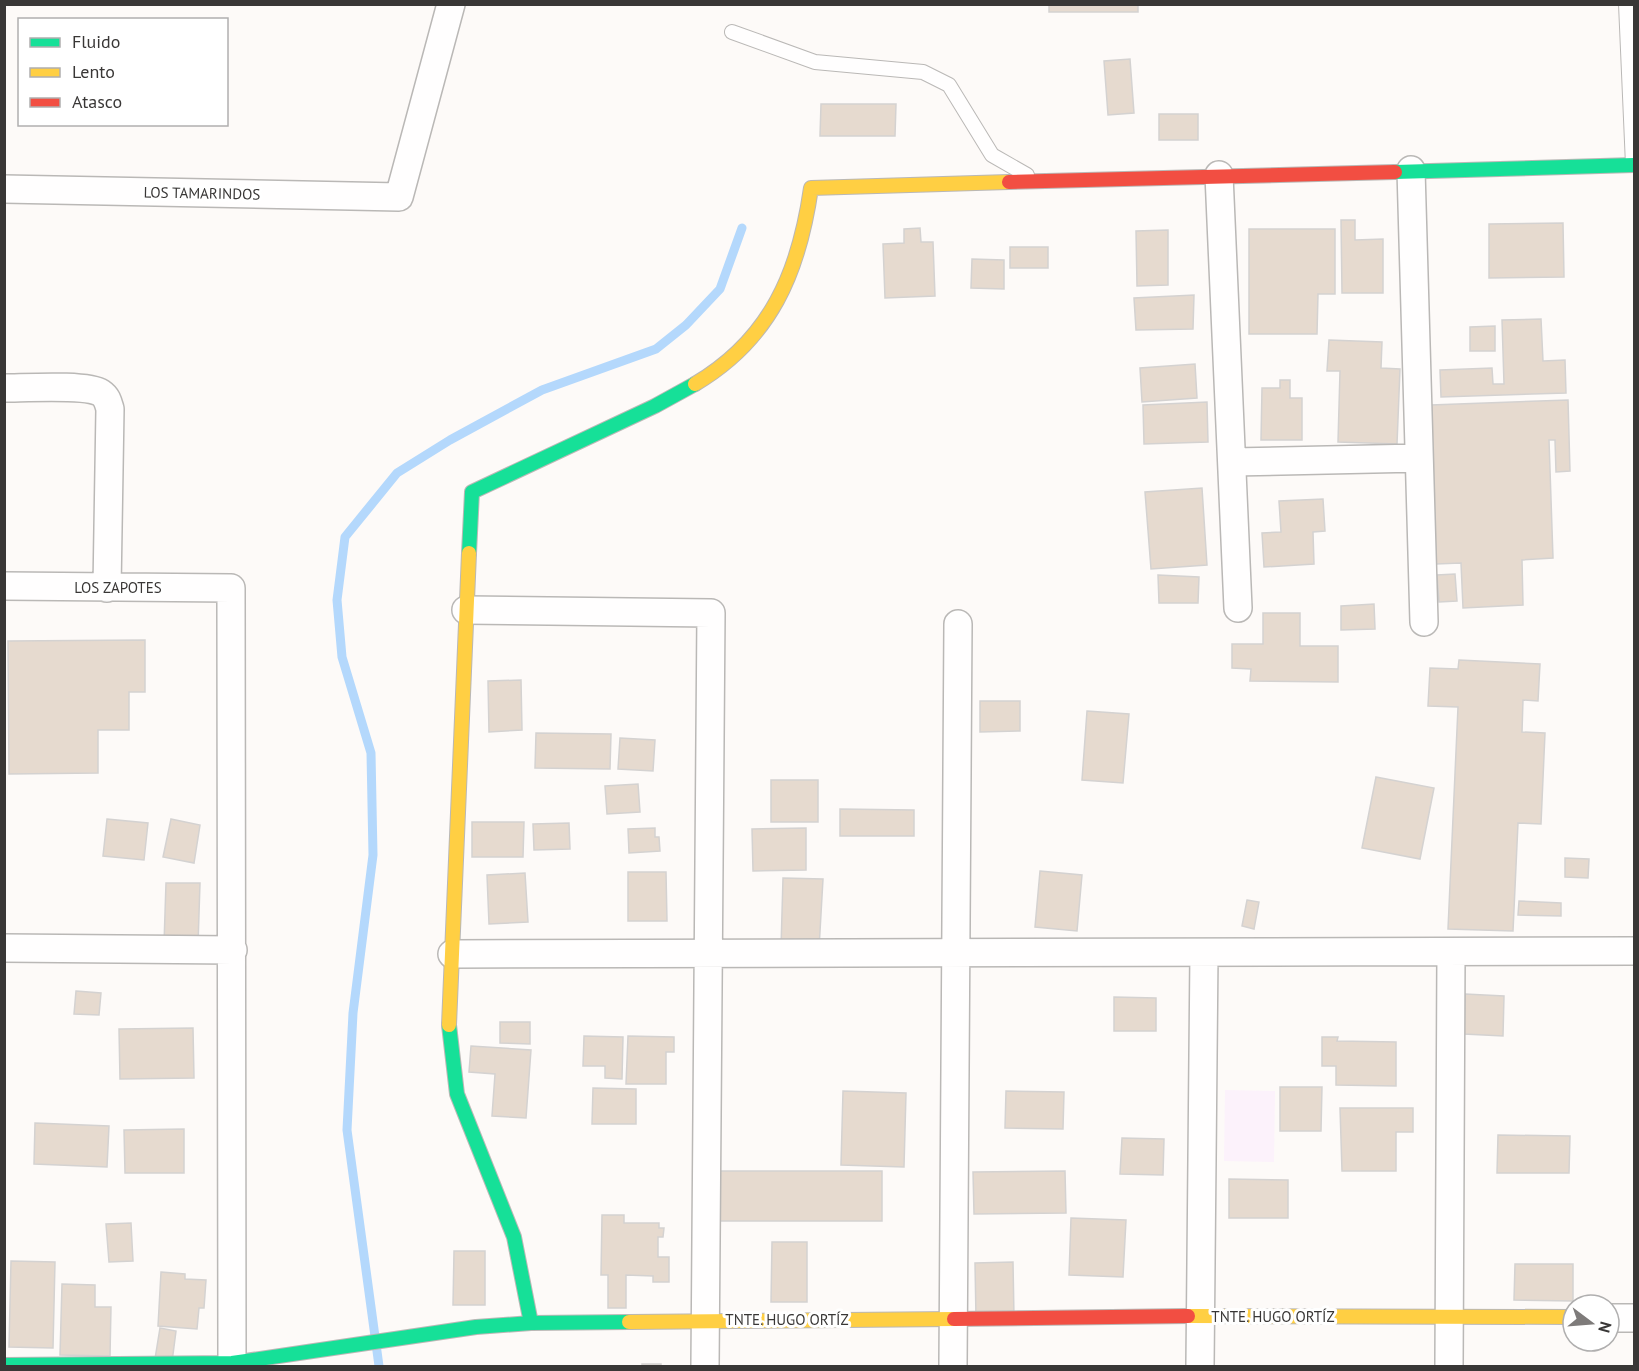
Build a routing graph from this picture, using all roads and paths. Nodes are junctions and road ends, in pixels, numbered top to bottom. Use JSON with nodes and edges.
{"nodes":[{"id":1,"x":451,"y":4,"type":"edge"},
{"id":2,"x":1626,"y":4,"type":"edge"},
{"id":3,"x":732,"y":32,"type":"dead end"},
{"id":4,"x":1634,"y":165,"type":"edge"},
{"id":5,"x":1411,"y":170,"type":"junction"},
{"id":6,"x":1219,"y":175,"type":"junction"},
{"id":7,"x":1036,"y":180,"type":"junction"},
{"id":8,"x":4,"y":189,"type":"edge"},
{"id":9,"x":4,"y":388,"type":"edge"},
{"id":10,"x":1419,"y":458,"type":"junction"},
{"id":11,"x":1232,"y":462,"type":"junction"},
{"id":12,"x":4,"y":586,"type":"edge"},
{"id":13,"x":107,"y":588,"type":"junction"},
{"id":14,"x":1238,"y":608,"type":"dead end"},
{"id":15,"x":466,"y":610,"type":"junction"},
{"id":16,"x":1424,"y":622,"type":"dead end"},
{"id":17,"x":958,"y":624,"type":"dead end"},
{"id":18,"x":4,"y":948,"type":"edge"},
{"id":19,"x":233,"y":950,"type":"junction"},
{"id":20,"x":1635,"y":951,"type":"edge"},
{"id":21,"x":706,"y":952,"type":"junction"},
{"id":22,"x":955,"y":952,"type":"junction"},
{"id":23,"x":1204,"y":953,"type":"junction"},
{"id":24,"x":1451,"y":953,"type":"junction"},
{"id":25,"x":453,"y":954,"type":"junction"},
{"id":26,"x":1200,"y":1316,"type":"junction"},
{"id":27,"x":1450,"y":1317,"type":"junction"},
{"id":28,"x":1561,"y":1317,"type":"edge"},
{"id":29,"x":953,"y":1318,"type":"junction"},
{"id":30,"x":705,"y":1319,"type":"junction"},
{"id":31,"x":531,"y":1323,"type":"junction"},
{"id":32,"x":239,"y":1364,"type":"edge"},
{"id":33,"x":4,"y":1365,"type":"edge"},
{"id":34,"x":705,"y":1366,"type":"edge"},
{"id":35,"x":953,"y":1366,"type":"edge"},
{"id":36,"x":1200,"y":1366,"type":"edge"},
{"id":37,"x":1449,"y":1366,"type":"edge"}],
"edges":[{"from":1,"to":8,"type":"street","name":"LOS TAMARINDOS"},
{"from":2,"to":4,"type":"lane"},
{"from":3,"to":7,"type":"lane"},
{"from":4,"to":5,"type":"street"},
{"from":5,"to":6,"type":"street"},
{"from":5,"to":10,"type":"street"},
{"from":6,"to":7,"type":"street"},
{"from":6,"to":11,"type":"street"},
{"from":7,"to":15,"type":"street"},
{"from":9,"to":13,"type":"street"},
{"from":10,"to":11,"type":"street"},
{"from":10,"to":16,"type":"street"},
{"from":11,"to":14,"type":"street"},
{"from":12,"to":13,"type":"street","name":"LOS ZAPOTES"},
{"from":13,"to":19,"type":"street","name":"LOS ZAPOTES"},
{"from":15,"to":21,"type":"street"},
{"from":15,"to":25,"type":"street"},
{"from":17,"to":22,"type":"street"},
{"from":18,"to":19,"type":"street"},
{"from":19,"to":32,"type":"street"},
{"from":20,"to":24,"type":"street"},
{"from":21,"to":22,"type":"street"},
{"from":21,"to":25,"type":"street"},
{"from":21,"to":30,"type":"street"},
{"from":22,"to":23,"type":"street"},
{"from":22,"to":29,"type":"street"},
{"from":23,"to":24,"type":"street"},
{"from":23,"to":26,"type":"street"},
{"from":24,"to":27,"type":"street"},
{"from":25,"to":31,"type":"street"},
{"from":26,"to":27,"type":"street","name":"TNTE. HUGO ORTÍZ"},
{"from":26,"to":29,"type":"street","name":"TNTE. HUGO ORTÍZ"},
{"from":26,"to":36,"type":"street"},
{"from":27,"to":28,"type":"street","name":"TNTE. HUGO ORTÍZ"},
{"from":27,"to":37,"type":"street"},
{"from":29,"to":30,"type":"street","name":"TNTE. HUGO ORTÍZ"},
{"from":29,"to":35,"type":"street"},
{"from":30,"to":31,"type":"street","name":"TNTE. HUGO ORTÍZ"},
{"from":30,"to":34,"type":"street"},
{"from":31,"to":32,"type":"street","name":"TNTE. HUGO ORTÍZ"},
{"from":32,"to":33,"type":"street","name":"TNTE. HUGO ORTÍZ"}]}
